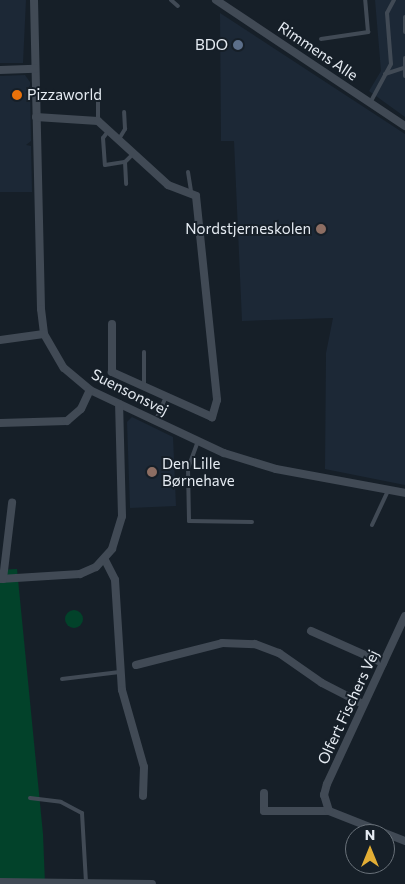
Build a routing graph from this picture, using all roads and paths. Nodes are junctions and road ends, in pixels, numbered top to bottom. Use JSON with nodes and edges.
{"nodes":[{"id":1,"x":34,"y":0,"type":"edge"},
{"id":2,"x":171,"y":0,"type":"edge"},
{"id":3,"x":216,"y":0,"type":"edge"},
{"id":4,"x":365,"y":0,"type":"edge"},
{"id":5,"x":394,"y":0,"type":"edge"},
{"id":6,"x":178,"y":6,"type":"dead end"},
{"id":7,"x":405,"y":17,"type":"edge"},
{"id":8,"x":405,"y":32,"type":"edge"},
{"id":9,"x":321,"y":39,"type":"dead end"},
{"id":10,"x":405,"y":58,"type":"edge"},
{"id":11,"x":403,"y":68,"type":"junction"},
{"id":12,"x":35,"y":69,"type":"junction"},
{"id":13,"x":0,"y":70,"type":"edge"},
{"id":14,"x":385,"y":74,"type":"junction"},
{"id":15,"x":405,"y":76,"type":"edge"},
{"id":16,"x":98,"y":100,"type":"dead end"},
{"id":17,"x":370,"y":102,"type":"junction"},
{"id":18,"x":124,"y":112,"type":"dead end"},
{"id":19,"x":36,"y":117,"type":"junction"},
{"id":20,"x":98,"y":121,"type":"junction"},
{"id":21,"x":405,"y":126,"type":"edge"},
{"id":22,"x":109,"y":130,"type":"junction"},
{"id":23,"x":119,"y":139,"type":"junction"},
{"id":24,"x":134,"y":153,"type":"junction"},
{"id":25,"x":125,"y":162,"type":"junction"},
{"id":26,"x":188,"y":172,"type":"dead end"},
{"id":27,"x":126,"y":184,"type":"dead end"},
{"id":28,"x":191,"y":192,"type":"junction"},
{"id":29,"x":112,"y":324,"type":"dead end"},
{"id":30,"x":44,"y":334,"type":"junction"},
{"id":31,"x":0,"y":340,"type":"edge"},
{"id":32,"x":144,"y":352,"type":"dead end"},
{"id":33,"x":144,"y":387,"type":"junction"},
{"id":34,"x":90,"y":390,"type":"junction"},
{"id":35,"x":166,"y":397,"type":"junction"},
{"id":36,"x":119,"y":404,"type":"junction"},
{"id":37,"x":155,"y":422,"type":"junction"},
{"id":38,"x":0,"y":423,"type":"edge"},
{"id":39,"x":198,"y":441,"type":"junction"},
{"id":40,"x":389,"y":489,"type":"junction"},
{"id":41,"x":405,"y":493,"type":"edge"},
{"id":42,"x":12,"y":503,"type":"dead end"},
{"id":43,"x":252,"y":522,"type":"dead end"},
{"id":44,"x":372,"y":525,"type":"dead end"},
{"id":45,"x":105,"y":560,"type":"junction"},
{"id":46,"x":1,"y":579,"type":"edge"},
{"id":47,"x":405,"y":616,"type":"edge"},
{"id":48,"x":311,"y":631,"type":"dead end"},
{"id":49,"x":383,"y":663,"type":"junction"},
{"id":50,"x":136,"y":665,"type":"dead end"},
{"id":51,"x":120,"y":672,"type":"junction"},
{"id":52,"x":62,"y":679,"type":"dead end"},
{"id":53,"x":364,"y":704,"type":"junction"},
{"id":54,"x":264,"y":793,"type":"dead end"},
{"id":55,"x":143,"y":796,"type":"dead end"},
{"id":56,"x":30,"y":798,"type":"dead end"},
{"id":57,"x":329,"y":811,"type":"junction"},
{"id":58,"x":405,"y":841,"type":"edge"},
{"id":59,"x":86,"y":882,"type":"junction"},
{"id":60,"x":0,"y":883,"type":"edge"},
{"id":61,"x":103,"y":884,"type":"edge"},
{"id":62,"x":152,"y":884,"type":"edge"}],
"edges":[{"from":1,"to":12,"type":"street","name":"Suensonsvej"},
{"from":2,"to":6,"type":"lane"},
{"from":3,"to":17,"type":"street","name":"Rimmens Alle"},
{"from":4,"to":9,"type":"lane"},
{"from":5,"to":14,"type":"lane"},
{"from":7,"to":8,"type":"lane"},
{"from":10,"to":11,"type":"lane"},
{"from":11,"to":14,"type":"lane"},
{"from":11,"to":15,"type":"lane"},
{"from":12,"to":13,"type":"street"},
{"from":12,"to":19,"type":"street","name":"Suensonsvej"},
{"from":14,"to":17,"type":"lane"},
{"from":16,"to":20,"type":"lane"},
{"from":17,"to":21,"type":"street","name":"Rimmens Alle"},
{"from":18,"to":23,"type":"lane"},
{"from":19,"to":20,"type":"street"},
{"from":19,"to":30,"type":"street","name":"Suensonsvej"},
{"from":20,"to":22,"type":"street"},
{"from":22,"to":23,"type":"street"},
{"from":22,"to":25,"type":"lane"},
{"from":23,"to":24,"type":"street"},
{"from":24,"to":25,"type":"lane"},
{"from":24,"to":28,"type":"street"},
{"from":25,"to":27,"type":"lane"},
{"from":26,"to":28,"type":"lane"},
{"from":28,"to":35,"type":"street","name":"Suensonsvej"},
{"from":29,"to":33,"type":"street","name":"Suensonsvej"},
{"from":30,"to":31,"type":"street"},
{"from":30,"to":34,"type":"street","name":"Suensonsvej"},
{"from":32,"to":33,"type":"lane"},
{"from":33,"to":35,"type":"street","name":"Suensonsvej"},
{"from":34,"to":36,"type":"street","name":"Suensonsvej"},
{"from":34,"to":38,"type":"street"},
{"from":35,"to":37,"type":"lane"},
{"from":36,"to":37,"type":"street","name":"Suensonsvej"},
{"from":36,"to":45,"type":"street"},
{"from":37,"to":39,"type":"street","name":"Suensonsvej"},
{"from":39,"to":40,"type":"street","name":"Suensonsvej"},
{"from":39,"to":43,"type":"lane"},
{"from":40,"to":41,"type":"street","name":"Suensonsvej"},
{"from":40,"to":44,"type":"lane"},
{"from":42,"to":46,"type":"street"},
{"from":45,"to":46,"type":"street"},
{"from":45,"to":51,"type":"street"},
{"from":47,"to":49,"type":"street","name":"Olfert Fischers Vej"},
{"from":48,"to":49,"type":"street"},
{"from":49,"to":53,"type":"street","name":"Olfert Fischers Vej"},
{"from":50,"to":53,"type":"street"},
{"from":51,"to":52,"type":"lane"},
{"from":51,"to":55,"type":"street"},
{"from":53,"to":57,"type":"street","name":"Olfert Fischers Vej"},
{"from":54,"to":57,"type":"street"},
{"from":56,"to":59,"type":"lane"},
{"from":57,"to":58,"type":"street"},
{"from":59,"to":60,"type":"street"},
{"from":59,"to":61,"type":"street"},
{"from":61,"to":62,"type":"street"}]}
